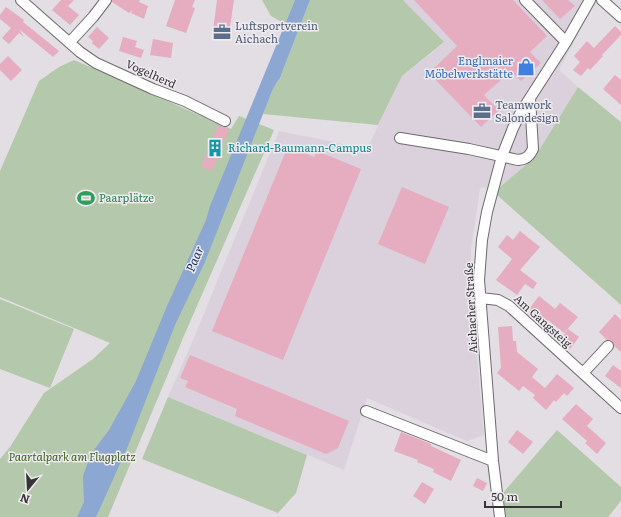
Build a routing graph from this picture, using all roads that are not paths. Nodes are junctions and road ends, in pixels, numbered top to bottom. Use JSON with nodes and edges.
{"nodes":[{"id":1,"x":21,"y":0,"type":"edge"},
{"id":2,"x":106,"y":0,"type":"edge"},
{"id":3,"x":525,"y":0,"type":"edge"},
{"id":4,"x":590,"y":0,"type":"edge"},
{"id":5,"x":602,"y":0,"type":"edge"},
{"id":6,"x":621,"y":17,"type":"edge"},
{"id":7,"x":70,"y":42,"type":"junction"},
{"id":8,"x":566,"y":42,"type":"junction"},
{"id":9,"x":530,"y":98,"type":"junction"},
{"id":10,"x":225,"y":122,"type":"dead end"},
{"id":11,"x":400,"y":138,"type":"dead end"},
{"id":12,"x":502,"y":156,"type":"junction"},
{"id":13,"x":481,"y":298,"type":"junction"},
{"id":14,"x":608,"y":346,"type":"dead end"},
{"id":15,"x":583,"y":373,"type":"junction"},
{"id":16,"x":621,"y":408,"type":"edge"},
{"id":17,"x":366,"y":411,"type":"dead end"},
{"id":18,"x":493,"y":461,"type":"junction"},
{"id":19,"x":500,"y":517,"type":"edge"}],
"edges":[{"from":1,"to":7,"type":"street","name":"Vogelherd"},
{"from":2,"to":7,"type":"street"},
{"from":3,"to":8,"type":"street"},
{"from":4,"to":8,"type":"street","name":"Aichacher Straße"},
{"from":5,"to":6,"type":"street"},
{"from":7,"to":10,"type":"street","name":"Vogelherd"},
{"from":8,"to":9,"type":"street","name":"Aichacher Straße"},
{"from":9,"to":12,"type":"street","name":"Aichacher Straße"},
{"from":9,"to":12,"type":"street"},
{"from":11,"to":12,"type":"street"},
{"from":12,"to":13,"type":"street","name":"Aichacher Straße"},
{"from":13,"to":15,"type":"street","name":"Am Gangsteig"},
{"from":13,"to":18,"type":"street","name":"Aichacher Straße"},
{"from":14,"to":15,"type":"street"},
{"from":15,"to":16,"type":"street","name":"Am Gangsteig"},
{"from":17,"to":18,"type":"street"},
{"from":18,"to":19,"type":"street","name":"Aichacher Straße"}]}
